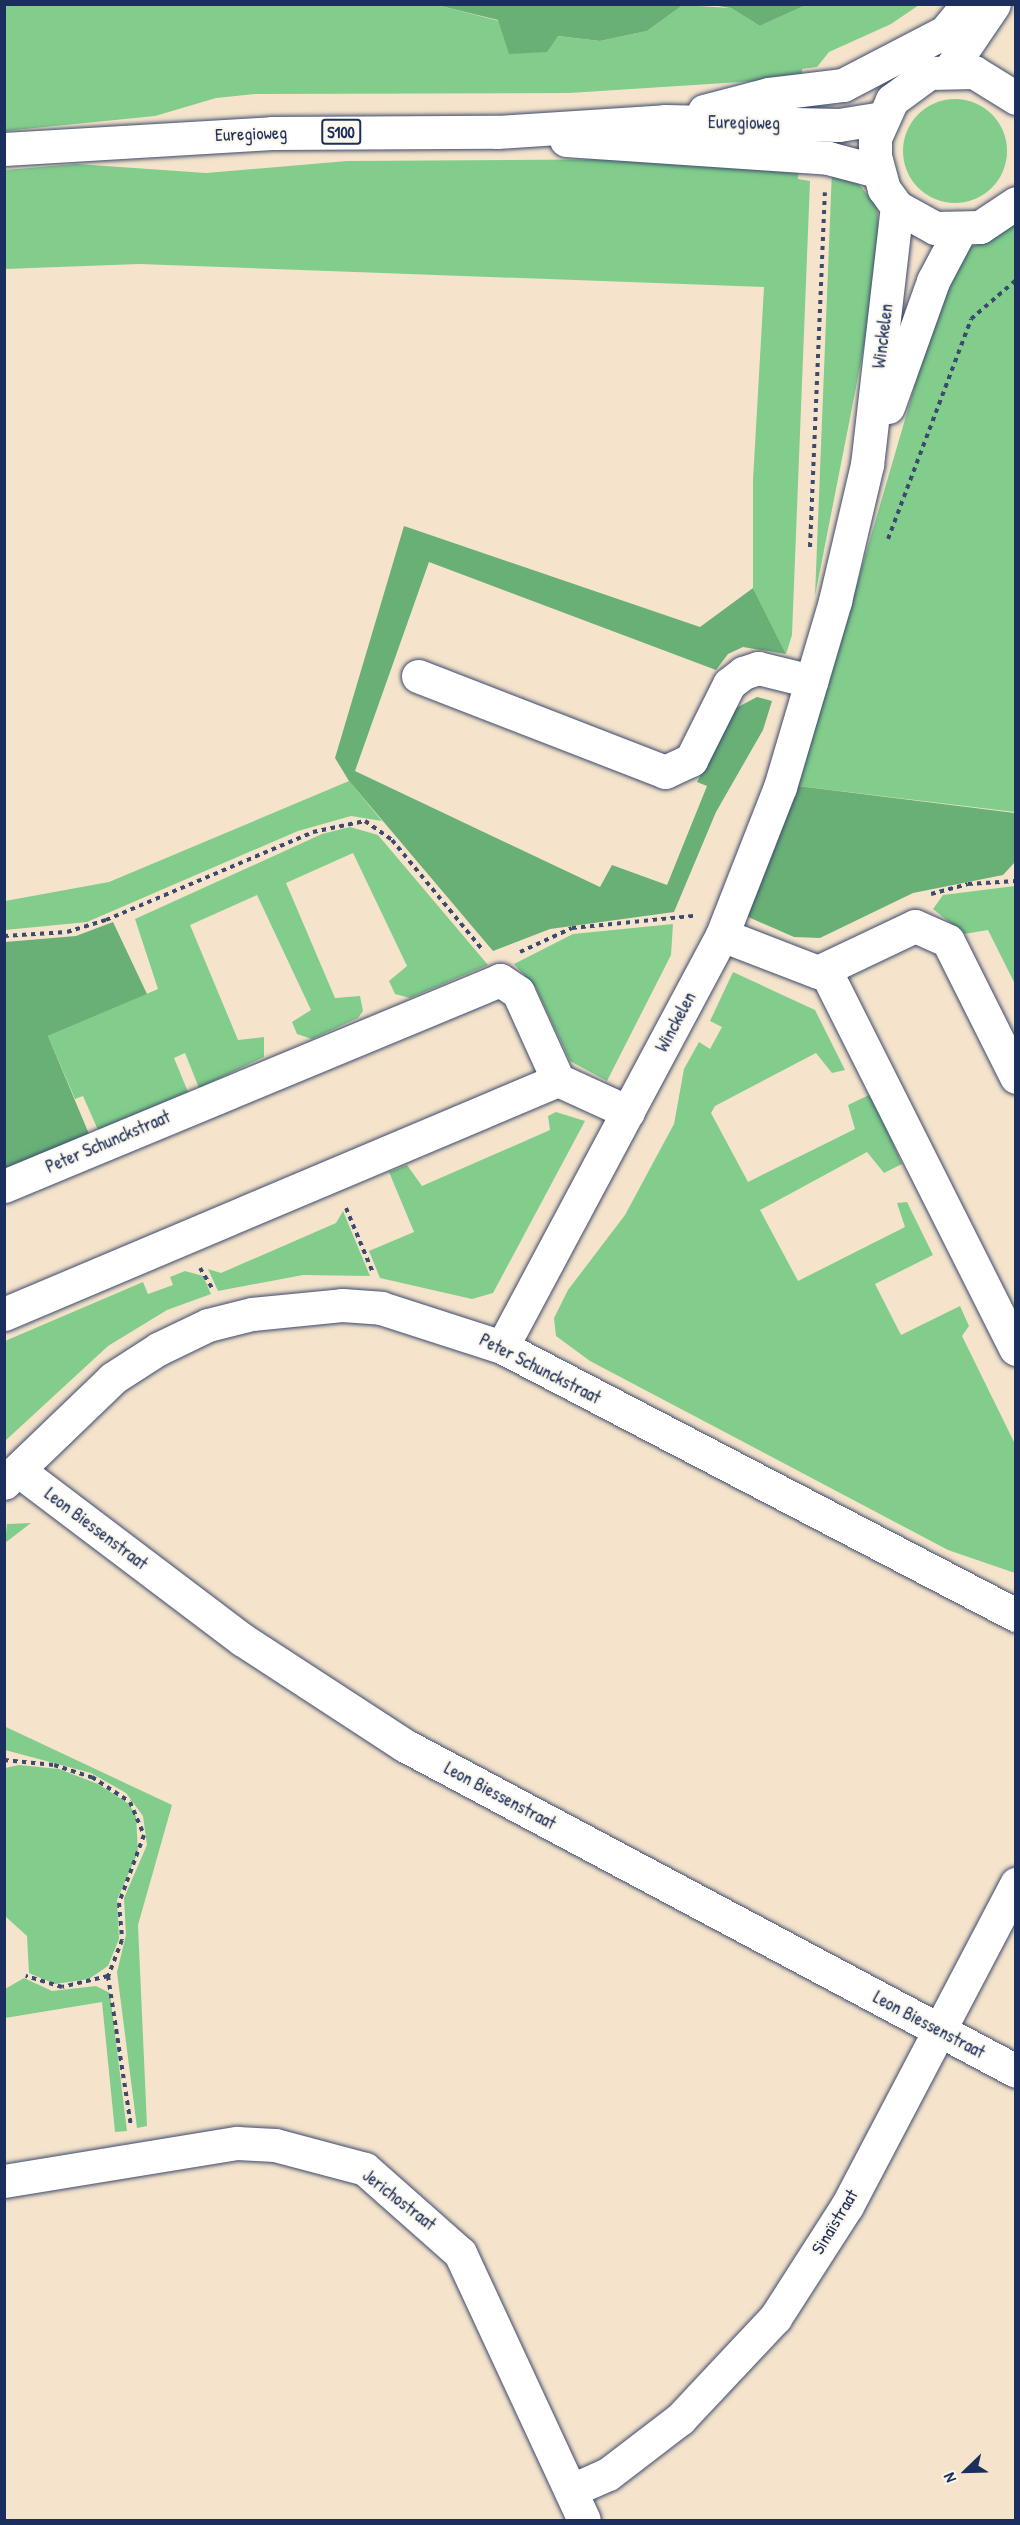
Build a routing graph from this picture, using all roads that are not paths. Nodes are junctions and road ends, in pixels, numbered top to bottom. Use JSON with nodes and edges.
{"nodes":[{"id":1,"x":968,"y":4,"type":"edge"},
{"id":2,"x":994,"y":4,"type":"edge"},
{"id":3,"x":950,"y":69,"type":"junction"},
{"id":4,"x":1014,"y":88,"type":"edge"},
{"id":5,"x":882,"y":118,"type":"junction"},
{"id":6,"x":665,"y":122,"type":"junction"},
{"id":7,"x":497,"y":132,"type":"junction"},
{"id":8,"x":4,"y":149,"type":"edge"},
{"id":9,"x":876,"y":171,"type":"junction"},
{"id":10,"x":1016,"y":203,"type":"edge"},
{"id":11,"x":897,"y":207,"type":"junction"},
{"id":12,"x":960,"y":230,"type":"junction"},
{"id":13,"x":867,"y":465,"type":"junction"},
{"id":14,"x":418,"y":676,"type":"dead end"},
{"id":15,"x":811,"y":681,"type":"junction"},
{"id":16,"x":725,"y":925,"type":"junction"},
{"id":17,"x":825,"y":970,"type":"junction"},
{"id":18,"x":1016,"y":1077,"type":"edge"},
{"id":19,"x":558,"y":1080,"type":"junction"},
{"id":20,"x":628,"y":1112,"type":"junction"},
{"id":21,"x":4,"y":1186,"type":"edge"},
{"id":22,"x":4,"y":1314,"type":"edge"},
{"id":23,"x":501,"y":1347,"type":"junction"},
{"id":24,"x":1016,"y":1349,"type":"edge"},
{"id":25,"x":11,"y":1476,"type":"edge"},
{"id":26,"x":1016,"y":1615,"type":"edge"},
{"id":27,"x":1016,"y":1884,"type":"edge"},
{"id":28,"x":939,"y":2031,"type":"junction"},
{"id":29,"x":1016,"y":2071,"type":"edge"},
{"id":30,"x":4,"y":2181,"type":"edge"},
{"id":31,"x":572,"y":2490,"type":"junction"},
{"id":32,"x":585,"y":2520,"type":"edge"}],
"edges":[{"from":1,"to":6,"type":"street"},
{"from":2,"to":3,"type":"street"},
{"from":3,"to":4,"type":"street"},
{"from":3,"to":5,"type":"street"},
{"from":5,"to":6,"type":"street","name":"Euregioweg","number":"S100"},
{"from":5,"to":9,"type":"street"},
{"from":6,"to":7,"type":"street","name":"Euregioweg","number":"S100"},
{"from":7,"to":8,"type":"street","name":"Euregioweg","number":"S100"},
{"from":7,"to":9,"type":"street","name":"Euregioweg","number":"S100"},
{"from":9,"to":11,"type":"street"},
{"from":10,"to":12,"type":"street"},
{"from":11,"to":12,"type":"street"},
{"from":11,"to":13,"type":"street","name":"Winckelen"},
{"from":12,"to":13,"type":"street","name":"Winckelen"},
{"from":13,"to":15,"type":"street","name":"Winckelen"},
{"from":14,"to":15,"type":"street"},
{"from":15,"to":16,"type":"street","name":"Winckelen"},
{"from":16,"to":17,"type":"street"},
{"from":16,"to":20,"type":"street","name":"Winckelen"},
{"from":17,"to":18,"type":"street"},
{"from":17,"to":24,"type":"street"},
{"from":19,"to":20,"type":"street"},
{"from":19,"to":21,"type":"street","name":"Peter Schunckstraat"},
{"from":19,"to":22,"type":"street"},
{"from":20,"to":23,"type":"street","name":"Winckelen"},
{"from":23,"to":25,"type":"street","name":"Peter Schunckstraat"},
{"from":23,"to":26,"type":"street","name":"Peter Schunckstraat"},
{"from":25,"to":28,"type":"street","name":"Leon Biessenstraat"},
{"from":27,"to":28,"type":"street","name":"Sinaïstraat"},
{"from":28,"to":29,"type":"street","name":"Leon Biessenstraat"},
{"from":28,"to":31,"type":"street","name":"Sinaïstraat"},
{"from":30,"to":31,"type":"street","name":"Jerichostraat"},
{"from":31,"to":32,"type":"street","name":"Jerichostraat"}]}
